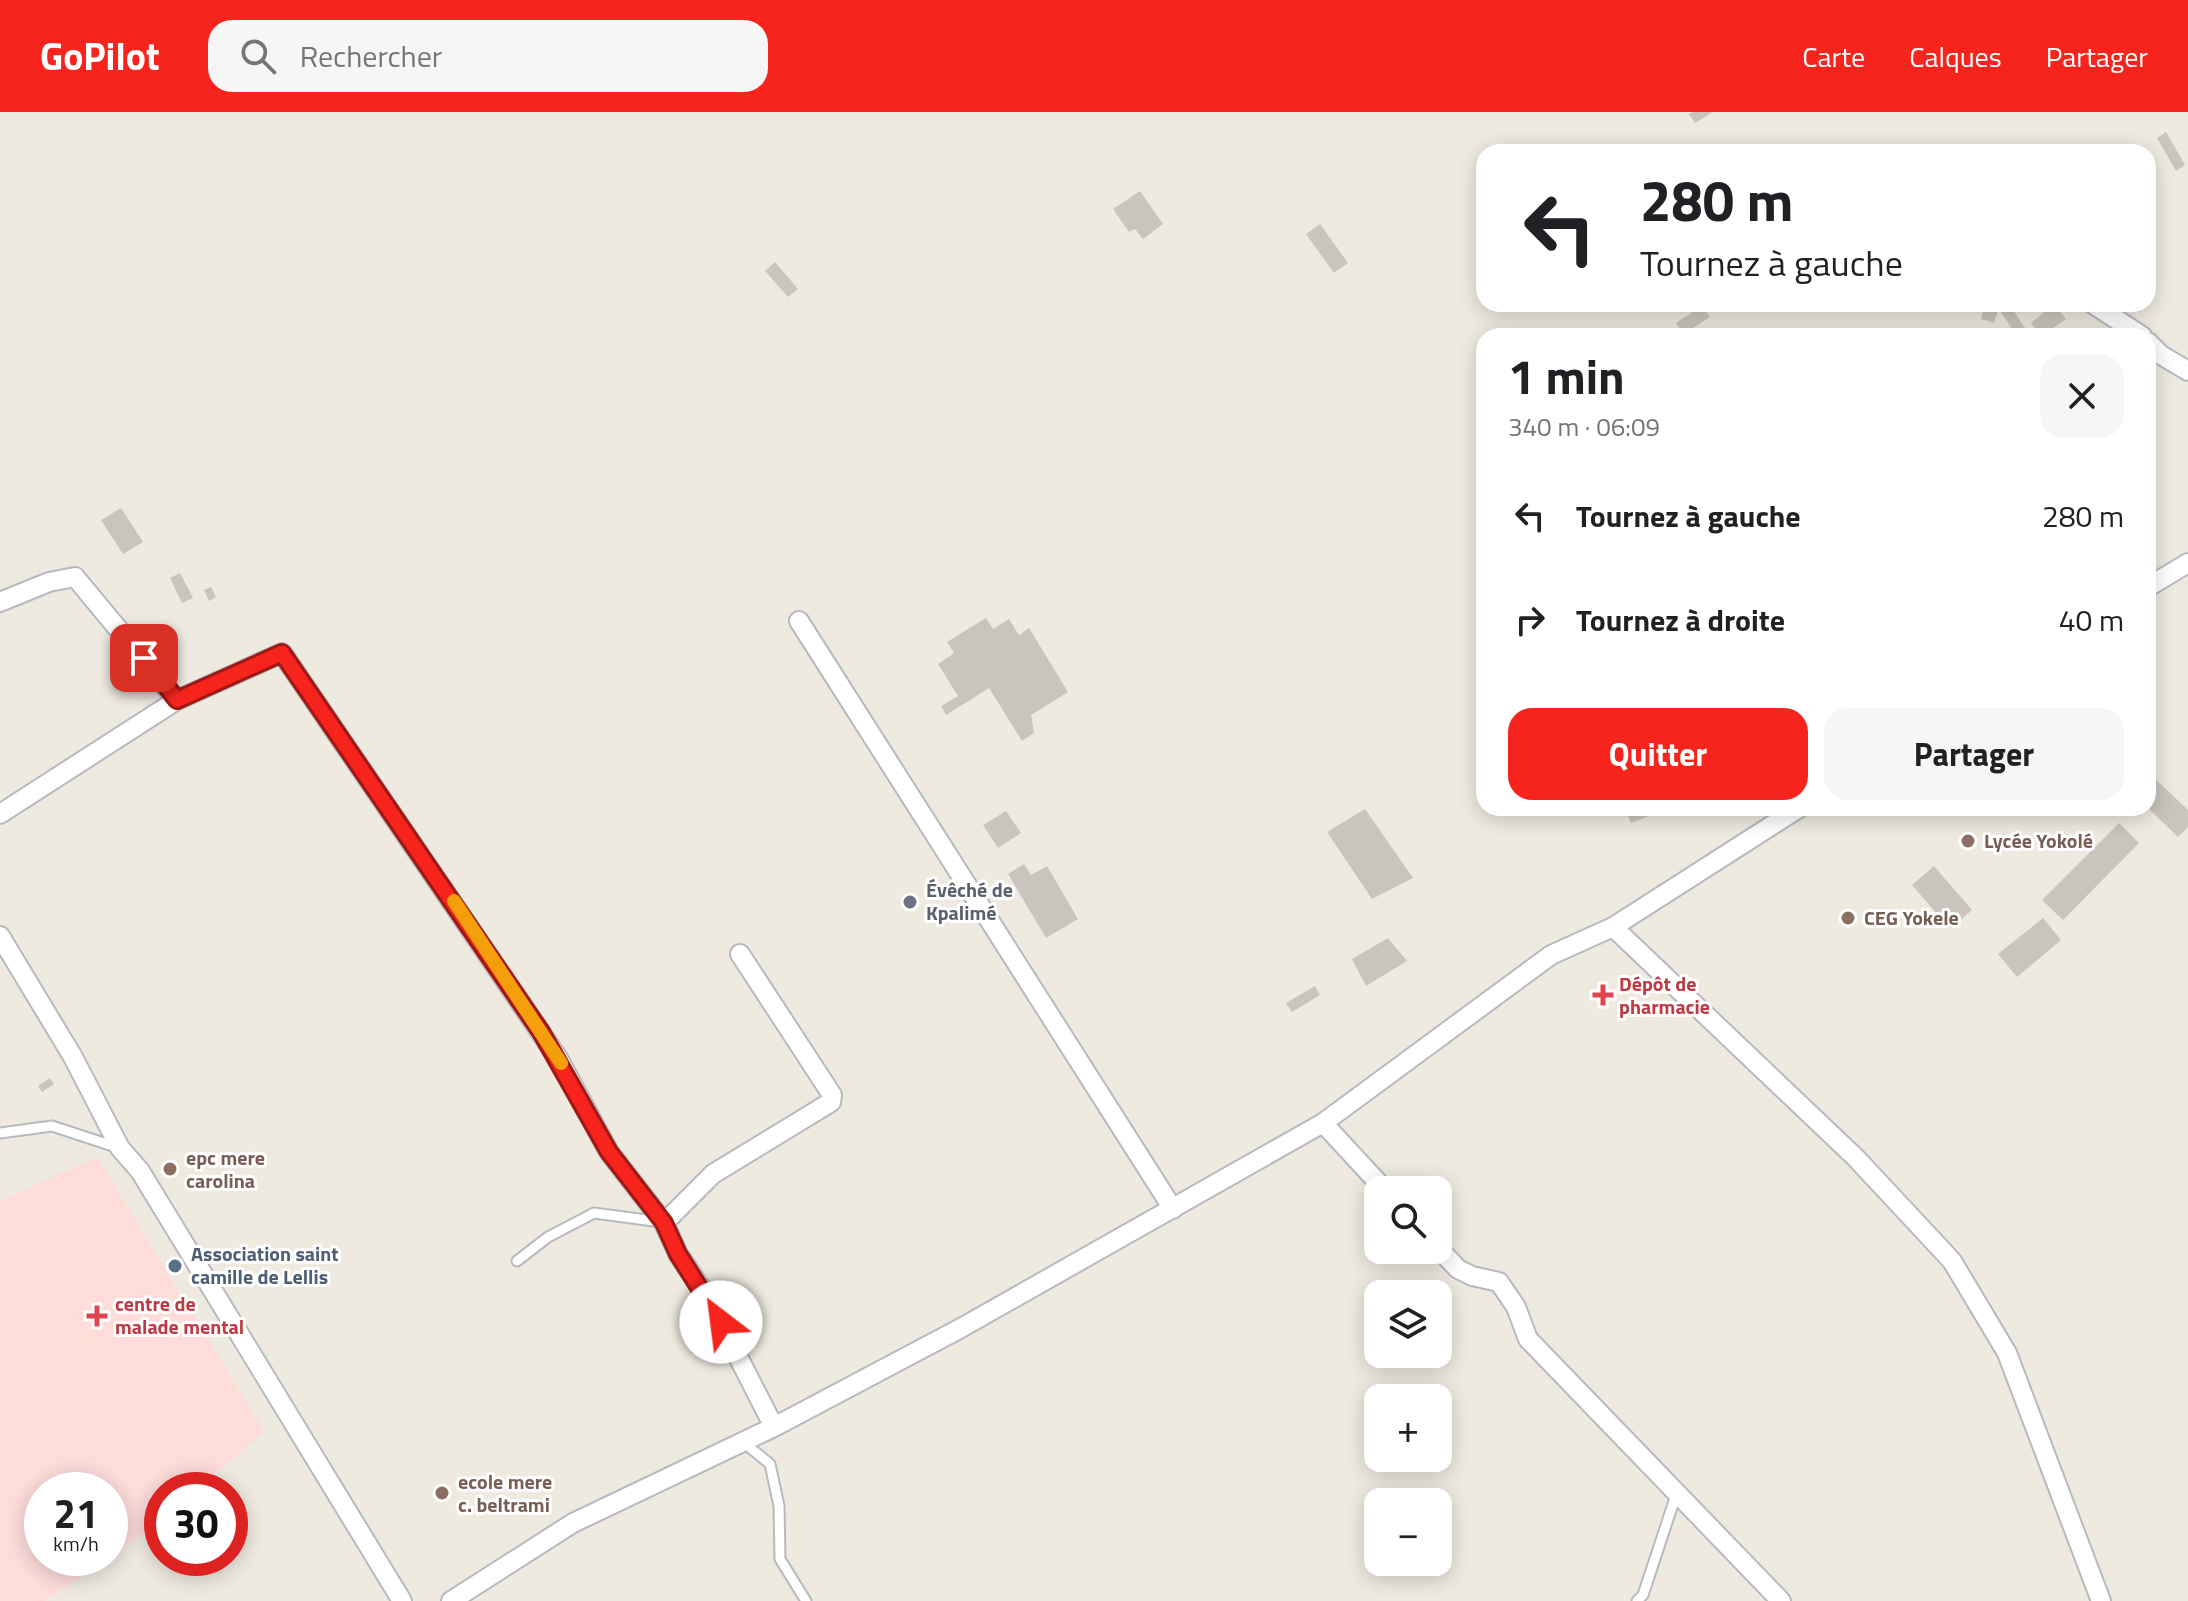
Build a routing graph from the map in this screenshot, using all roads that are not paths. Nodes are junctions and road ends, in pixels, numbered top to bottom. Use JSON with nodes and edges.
{"nodes":[{"id":1,"x":2105,"y":312,"type":"edge"},
{"id":2,"x":2130,"y":328,"type":"edge"},
{"id":3,"x":2156,"y":350,"type":"edge"},
{"id":4,"x":2188,"y":371,"type":"edge"},
{"id":5,"x":2188,"y":563,"type":"edge"},
{"id":6,"x":2156,"y":582,"type":"edge"},
{"id":7,"x":0,"y":602,"type":"edge"},
{"id":8,"x":799,"y":621,"type":"dead end"},
{"id":9,"x":177,"y":700,"type":"junction"},
{"id":10,"x":0,"y":814,"type":"edge"},
{"id":11,"x":1786,"y":816,"type":"edge"},
{"id":12,"x":1613,"y":927,"type":"junction"},
{"id":13,"x":0,"y":936,"type":"edge"},
{"id":14,"x":740,"y":954,"type":"dead end"},
{"id":15,"x":1323,"y":1123,"type":"junction"},
{"id":16,"x":0,"y":1133,"type":"edge"},
{"id":17,"x":120,"y":1148,"type":"junction"},
{"id":18,"x":1372,"y":1176,"type":"edge"},
{"id":19,"x":1173,"y":1209,"type":"junction"},
{"id":20,"x":664,"y":1223,"type":"junction"},
{"id":21,"x":517,"y":1261,"type":"dead end"},
{"id":22,"x":1452,"y":1263,"type":"edge"},
{"id":23,"x":774,"y":1427,"type":"junction"},
{"id":24,"x":742,"y":1441,"type":"junction"},
{"id":25,"x":1676,"y":1495,"type":"junction"},
{"id":26,"x":402,"y":1601,"type":"edge"},
{"id":27,"x":451,"y":1601,"type":"edge"},
{"id":28,"x":806,"y":1601,"type":"edge"},
{"id":29,"x":1637,"y":1601,"type":"edge"},
{"id":30,"x":1781,"y":1601,"type":"edge"},
{"id":31,"x":2101,"y":1601,"type":"edge"}],
"edges":[{"from":1,"to":2,"type":"street"},
{"from":3,"to":4,"type":"street"},
{"from":5,"to":6,"type":"street"},
{"from":7,"to":9,"type":"street"},
{"from":8,"to":19,"type":"street"},
{"from":9,"to":10,"type":"street"},
{"from":9,"to":20,"type":"street"},
{"from":11,"to":12,"type":"street"},
{"from":12,"to":15,"type":"street"},
{"from":12,"to":31,"type":"street"},
{"from":13,"to":17,"type":"street"},
{"from":14,"to":20,"type":"street"},
{"from":15,"to":18,"type":"street"},
{"from":15,"to":19,"type":"street"},
{"from":16,"to":17,"type":"lane"},
{"from":17,"to":26,"type":"street"},
{"from":19,"to":23,"type":"street"},
{"from":20,"to":21,"type":"lane"},
{"from":20,"to":23,"type":"street"},
{"from":22,"to":25,"type":"street"},
{"from":23,"to":24,"type":"street"},
{"from":24,"to":27,"type":"street"},
{"from":24,"to":28,"type":"lane"},
{"from":25,"to":29,"type":"lane"},
{"from":25,"to":30,"type":"street"}]}
